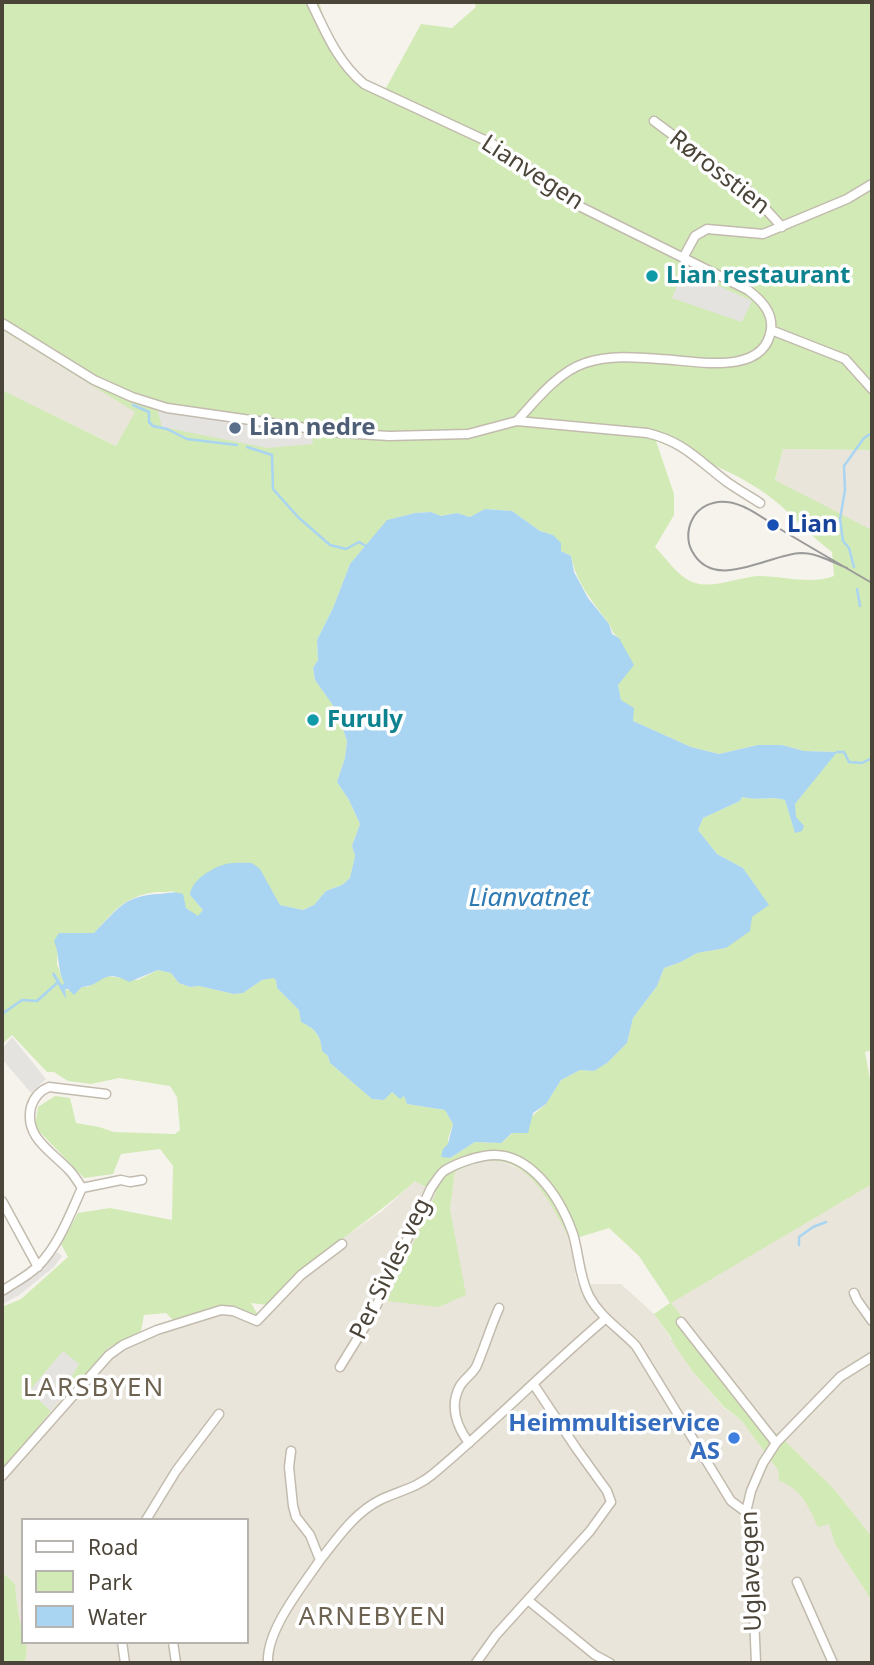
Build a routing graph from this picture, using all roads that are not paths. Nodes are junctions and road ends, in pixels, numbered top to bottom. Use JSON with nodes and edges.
{"nodes":[{"id":1,"x":311,"y":2,"type":"edge"},
{"id":2,"x":654,"y":121,"type":"dead end"},
{"id":3,"x":872,"y":184,"type":"edge"},
{"id":4,"x":782,"y":227,"type":"junction"},
{"id":5,"x":683,"y":258,"type":"junction"},
{"id":6,"x":2,"y":323,"type":"edge"},
{"id":7,"x":771,"y":330,"type":"junction"},
{"id":8,"x":872,"y":389,"type":"edge"},
{"id":9,"x":517,"y":421,"type":"junction"},
{"id":10,"x":760,"y":503,"type":"dead end"},
{"id":11,"x":106,"y":1094,"type":"dead end"},
{"id":12,"x":142,"y":1180,"type":"dead end"},
{"id":13,"x":82,"y":1188,"type":"junction"},
{"id":14,"x":2,"y":1201,"type":"edge"},
{"id":15,"x":342,"y":1244,"type":"dead end"},
{"id":16,"x":37,"y":1267,"type":"junction"},
{"id":17,"x":2,"y":1291,"type":"edge"},
{"id":18,"x":854,"y":1293,"type":"dead end"},
{"id":19,"x":499,"y":1308,"type":"dead end"},
{"id":20,"x":605,"y":1319,"type":"junction"},
{"id":21,"x":872,"y":1321,"type":"edge"},
{"id":22,"x":681,"y":1322,"type":"dead end"},
{"id":23,"x":872,"y":1357,"type":"edge"},
{"id":24,"x":340,"y":1367,"type":"dead end"},
{"id":25,"x":534,"y":1385,"type":"junction"},
{"id":26,"x":219,"y":1414,"type":"dead end"},
{"id":27,"x":469,"y":1443,"type":"junction"},
{"id":28,"x":776,"y":1443,"type":"junction"},
{"id":29,"x":291,"y":1451,"type":"dead end"},
{"id":30,"x":2,"y":1476,"type":"edge"},
{"id":31,"x":746,"y":1512,"type":"junction"},
{"id":32,"x":147,"y":1518,"type":"edge"},
{"id":33,"x":320,"y":1560,"type":"junction"},
{"id":34,"x":797,"y":1582,"type":"dead end"},
{"id":35,"x":529,"y":1601,"type":"junction"},
{"id":36,"x":122,"y":1644,"type":"edge"},
{"id":37,"x":173,"y":1644,"type":"edge"},
{"id":38,"x":125,"y":1663,"type":"edge"},
{"id":39,"x":176,"y":1663,"type":"edge"},
{"id":40,"x":268,"y":1663,"type":"edge"},
{"id":41,"x":476,"y":1663,"type":"edge"},
{"id":42,"x":610,"y":1663,"type":"edge"},
{"id":43,"x":756,"y":1663,"type":"edge"},
{"id":44,"x":832,"y":1663,"type":"edge"}],
"edges":[{"from":1,"to":5,"type":"street","name":"Lianvegen"},
{"from":2,"to":4,"type":"street","name":"Rørosstien"},
{"from":3,"to":4,"type":"street"},
{"from":4,"to":5,"type":"street"},
{"from":5,"to":7,"type":"street","name":"Lianvegen"},
{"from":6,"to":9,"type":"street"},
{"from":7,"to":8,"type":"street"},
{"from":7,"to":9,"type":"street"},
{"from":9,"to":10,"type":"street"},
{"from":11,"to":13,"type":"street"},
{"from":12,"to":13,"type":"street"},
{"from":13,"to":16,"type":"street"},
{"from":14,"to":16,"type":"street"},
{"from":15,"to":30,"type":"street"},
{"from":16,"to":17,"type":"street"},
{"from":18,"to":21,"type":"street"},
{"from":19,"to":27,"type":"street"},
{"from":20,"to":24,"type":"street","name":"Per Sivles veg"},
{"from":20,"to":25,"type":"street"},
{"from":20,"to":31,"type":"street"},
{"from":22,"to":28,"type":"street"},
{"from":23,"to":28,"type":"street","name":"Uglavegen"},
{"from":25,"to":27,"type":"street"},
{"from":25,"to":35,"type":"street"},
{"from":26,"to":32,"type":"street"},
{"from":27,"to":33,"type":"street"},
{"from":28,"to":31,"type":"street","name":"Uglavegen"},
{"from":29,"to":33,"type":"street"},
{"from":31,"to":43,"type":"street","name":"Uglavegen"},
{"from":33,"to":40,"type":"street"},
{"from":34,"to":44,"type":"street"},
{"from":35,"to":41,"type":"street"},
{"from":35,"to":42,"type":"street"},
{"from":36,"to":38,"type":"street"},
{"from":37,"to":39,"type":"street"}]}
